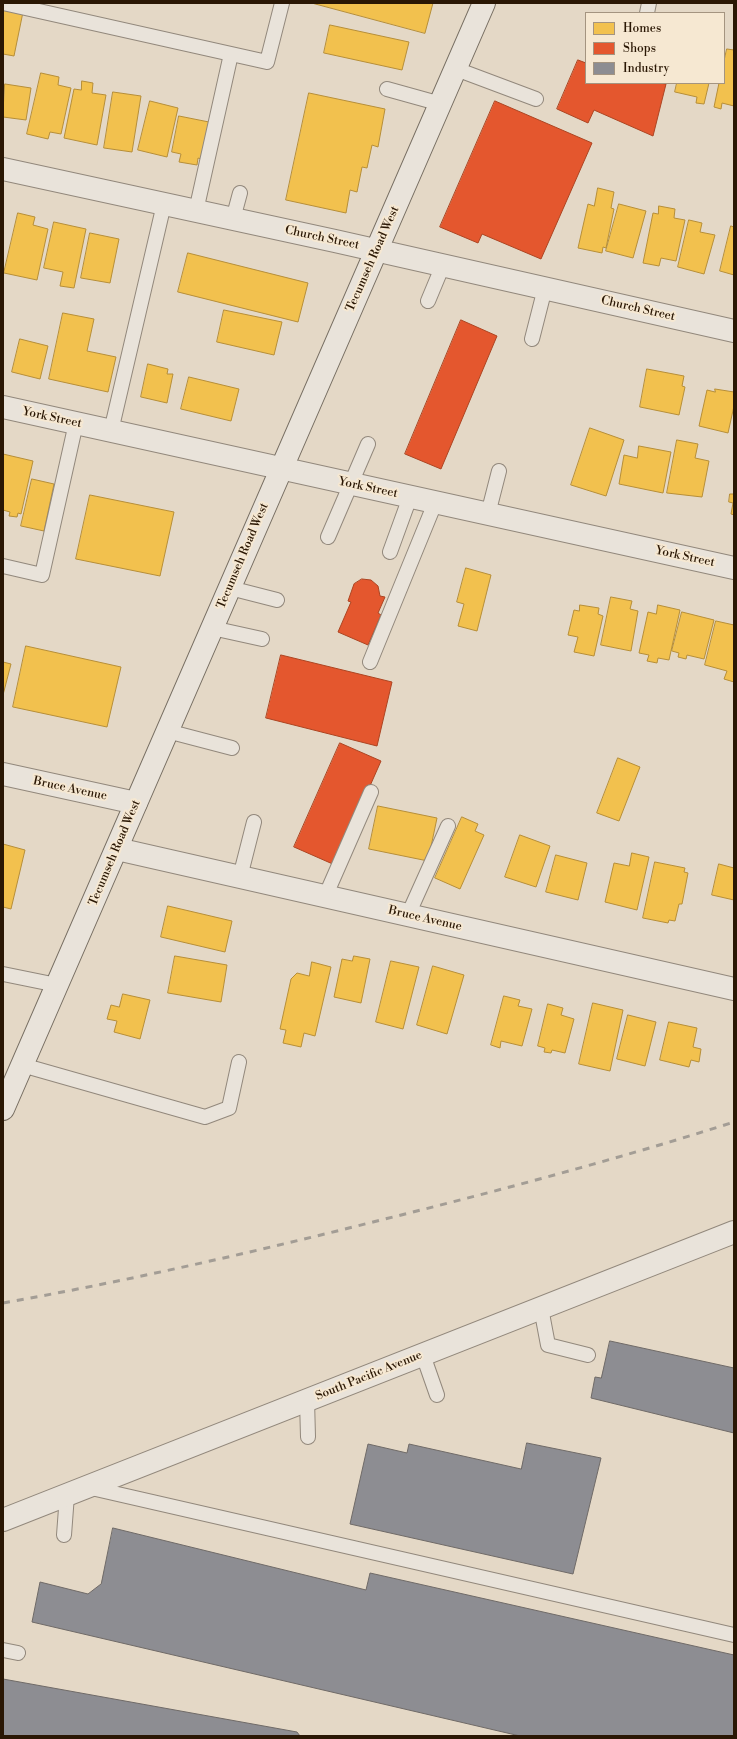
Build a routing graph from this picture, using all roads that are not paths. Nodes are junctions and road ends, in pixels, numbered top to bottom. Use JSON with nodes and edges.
{"nodes":[{"id":1,"x":3,"y":3,"type":"edge"},
{"id":2,"x":282,"y":3,"type":"edge"},
{"id":3,"x":484,"y":3,"type":"edge"},
{"id":4,"x":231,"y":54,"type":"junction"},
{"id":5,"x":456,"y":69,"type":"junction"},
{"id":6,"x":387,"y":89,"type":"dead end"},
{"id":7,"x":536,"y":99,"type":"dead end"},
{"id":8,"x":441,"y":104,"type":"junction"},
{"id":9,"x":3,"y":169,"type":"edge"},
{"id":10,"x":240,"y":193,"type":"dead end"},
{"id":11,"x":164,"y":204,"type":"junction"},
{"id":12,"x":196,"y":211,"type":"junction"},
{"id":13,"x":233,"y":219,"type":"junction"},
{"id":14,"x":377,"y":250,"type":"junction"},
{"id":15,"x":443,"y":265,"type":"junction"},
{"id":16,"x":544,"y":288,"type":"junction"},
{"id":17,"x":428,"y":301,"type":"dead end"},
{"id":18,"x":734,"y":331,"type":"edge"},
{"id":19,"x":532,"y":339,"type":"dead end"},
{"id":20,"x":3,"y":407,"type":"edge"},
{"id":21,"x":76,"y":423,"type":"junction"},
{"id":22,"x":111,"y":431,"type":"junction"},
{"id":23,"x":368,"y":444,"type":"dead end"},
{"id":24,"x":281,"y":469,"type":"junction"},
{"id":25,"x":499,"y":471,"type":"dead end"},
{"id":26,"x":351,"y":484,"type":"junction"},
{"id":27,"x":410,"y":497,"type":"junction"},
{"id":28,"x":435,"y":503,"type":"junction"},
{"id":29,"x":488,"y":514,"type":"junction"},
{"id":30,"x":328,"y":537,"type":"dead end"},
{"id":31,"x":390,"y":552,"type":"dead end"},
{"id":32,"x":3,"y":566,"type":"edge"},
{"id":33,"x":734,"y":568,"type":"edge"},
{"id":34,"x":230,"y":588,"type":"junction"},
{"id":35,"x":277,"y":600,"type":"dead end"},
{"id":36,"x":212,"y":628,"type":"junction"},
{"id":37,"x":262,"y":639,"type":"dead end"},
{"id":38,"x":370,"y":662,"type":"dead end"},
{"id":39,"x":167,"y":731,"type":"junction"},
{"id":40,"x":232,"y":748,"type":"dead end"},
{"id":41,"x":3,"y":774,"type":"edge"},
{"id":42,"x":371,"y":792,"type":"dead end"},
{"id":43,"x":136,"y":803,"type":"junction"},
{"id":44,"x":254,"y":822,"type":"dead end"},
{"id":45,"x":448,"y":826,"type":"dead end"},
{"id":46,"x":117,"y":849,"type":"junction"},
{"id":47,"x":240,"y":877,"type":"junction"},
{"id":48,"x":326,"y":897,"type":"junction"},
{"id":49,"x":408,"y":916,"type":"junction"},
{"id":50,"x":3,"y":974,"type":"edge"},
{"id":51,"x":57,"y":986,"type":"junction"},
{"id":52,"x":734,"y":989,"type":"edge"},
{"id":53,"x":239,"y":1062,"type":"dead end"},
{"id":54,"x":22,"y":1065,"type":"junction"},
{"id":55,"x":3,"y":1109,"type":"edge"},
{"id":56,"x":734,"y":1232,"type":"edge"},
{"id":57,"x":541,"y":1308,"type":"junction"},
{"id":58,"x":423,"y":1355,"type":"junction"},
{"id":59,"x":588,"y":1355,"type":"dead end"},
{"id":60,"x":437,"y":1395,"type":"dead end"},
{"id":61,"x":307,"y":1400,"type":"junction"},
{"id":62,"x":308,"y":1437,"type":"dead end"},
{"id":63,"x":77,"y":1491,"type":"junction"},
{"id":64,"x":3,"y":1520,"type":"edge"},
{"id":65,"x":64,"y":1535,"type":"dead end"},
{"id":66,"x":734,"y":1635,"type":"edge"},
{"id":67,"x":3,"y":1650,"type":"edge"},
{"id":68,"x":18,"y":1653,"type":"dead end"}],
"edges":[{"from":1,"to":4,"type":"lane"},
{"from":2,"to":4,"type":"lane"},
{"from":3,"to":5,"type":"street","name":"Tecumseh Road West"},
{"from":4,"to":12,"type":"lane"},
{"from":5,"to":7,"type":"lane"},
{"from":5,"to":8,"type":"street","name":"Tecumseh Road West"},
{"from":6,"to":8,"type":"lane"},
{"from":8,"to":14,"type":"street","name":"Tecumseh Road West"},
{"from":9,"to":11,"type":"street","name":"Church Street"},
{"from":10,"to":13,"type":"lane"},
{"from":11,"to":12,"type":"street","name":"Church Street"},
{"from":11,"to":22,"type":"lane"},
{"from":12,"to":13,"type":"street","name":"Church Street"},
{"from":13,"to":14,"type":"street","name":"Church Street"},
{"from":14,"to":15,"type":"street","name":"Church Street"},
{"from":14,"to":24,"type":"street","name":"Tecumseh Road West"},
{"from":15,"to":16,"type":"street","name":"Church Street"},
{"from":15,"to":17,"type":"lane"},
{"from":16,"to":18,"type":"street","name":"Church Street"},
{"from":16,"to":19,"type":"lane"},
{"from":20,"to":21,"type":"street","name":"York Street"},
{"from":21,"to":22,"type":"street","name":"York Street"},
{"from":21,"to":32,"type":"lane"},
{"from":22,"to":24,"type":"street","name":"York Street"},
{"from":23,"to":26,"type":"lane"},
{"from":24,"to":26,"type":"street","name":"York Street"},
{"from":24,"to":34,"type":"street","name":"Tecumseh Road West"},
{"from":25,"to":29,"type":"lane"},
{"from":26,"to":27,"type":"street","name":"York Street"},
{"from":26,"to":30,"type":"lane"},
{"from":27,"to":28,"type":"street","name":"York Street"},
{"from":27,"to":31,"type":"lane"},
{"from":28,"to":29,"type":"street","name":"York Street"},
{"from":28,"to":38,"type":"lane"},
{"from":29,"to":33,"type":"street","name":"York Street"},
{"from":34,"to":35,"type":"lane"},
{"from":34,"to":36,"type":"street","name":"Tecumseh Road West"},
{"from":36,"to":37,"type":"lane"},
{"from":36,"to":39,"type":"street","name":"Tecumseh Road West"},
{"from":39,"to":40,"type":"lane"},
{"from":39,"to":43,"type":"street","name":"Tecumseh Road West"},
{"from":41,"to":43,"type":"street","name":"Bruce Avenue"},
{"from":42,"to":48,"type":"lane"},
{"from":43,"to":46,"type":"street","name":"Tecumseh Road West"},
{"from":44,"to":47,"type":"lane"},
{"from":45,"to":49,"type":"lane"},
{"from":46,"to":47,"type":"street","name":"Bruce Avenue"},
{"from":46,"to":51,"type":"street","name":"Tecumseh Road West"},
{"from":47,"to":48,"type":"street","name":"Bruce Avenue"},
{"from":48,"to":49,"type":"street","name":"Bruce Avenue"},
{"from":49,"to":52,"type":"street","name":"Bruce Avenue"},
{"from":50,"to":51,"type":"lane"},
{"from":51,"to":54,"type":"street","name":"Tecumseh Road West"},
{"from":53,"to":54,"type":"lane"},
{"from":54,"to":55,"type":"street","name":"Tecumseh Road West"},
{"from":56,"to":57,"type":"street","name":"South Pacific Avenue"},
{"from":57,"to":58,"type":"street","name":"South Pacific Avenue"},
{"from":57,"to":59,"type":"lane"},
{"from":58,"to":60,"type":"lane"},
{"from":58,"to":61,"type":"street","name":"South Pacific Avenue"},
{"from":61,"to":62,"type":"lane"},
{"from":61,"to":63,"type":"street","name":"South Pacific Avenue"},
{"from":63,"to":64,"type":"street","name":"South Pacific Avenue"},
{"from":63,"to":65,"type":"lane"},
{"from":63,"to":66,"type":"lane"},
{"from":67,"to":68,"type":"lane"}]}
